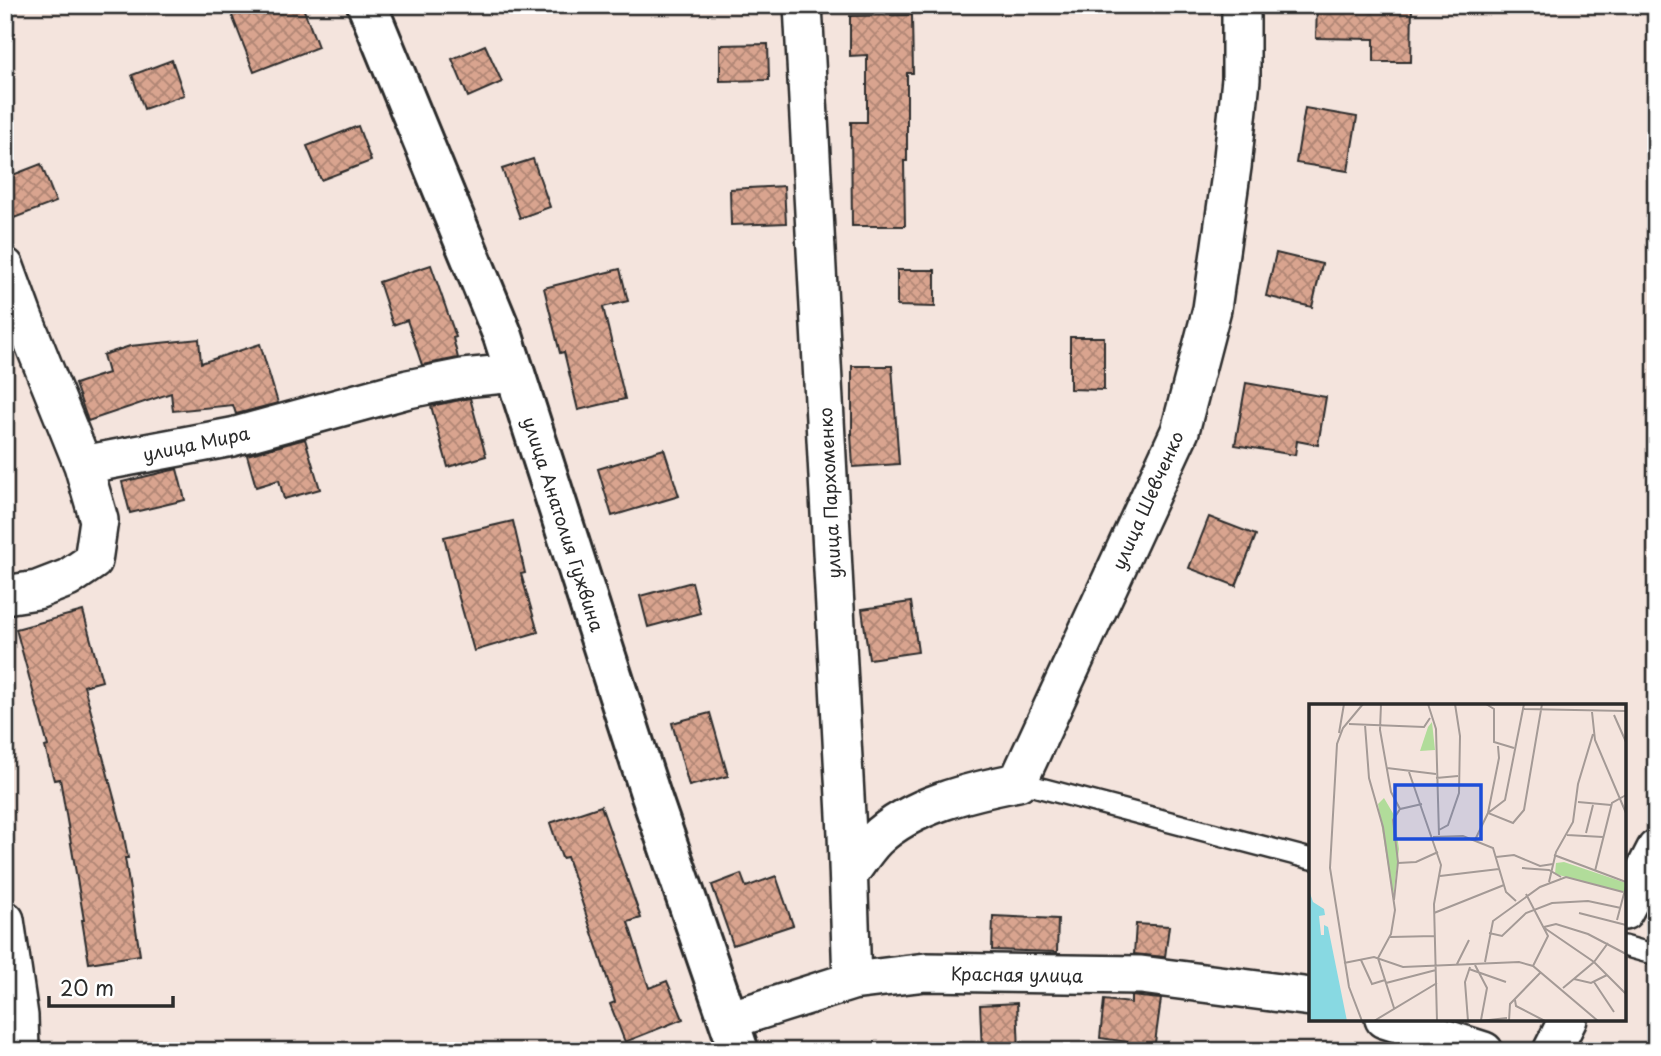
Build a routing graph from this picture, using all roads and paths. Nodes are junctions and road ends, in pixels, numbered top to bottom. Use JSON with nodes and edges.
{"nodes":[{"id":1,"x":367,"y":5,"type":"edge"},
{"id":2,"x":803,"y":5,"type":"edge"},
{"id":3,"x":1241,"y":5,"type":"edge"},
{"id":4,"x":5,"y":267,"type":"edge"},
{"id":5,"x":515,"y":373,"type":"junction"},
{"id":6,"x":83,"y":465,"type":"junction"},
{"id":7,"x":5,"y":595,"type":"edge"},
{"id":8,"x":1017,"y":782,"type":"junction"},
{"id":9,"x":1656,"y":849,"type":"edge"},
{"id":10,"x":1309,"y":858,"type":"edge"},
{"id":11,"x":849,"y":874,"type":"junction"},
{"id":12,"x":1626,"y":907,"type":"edge"},
{"id":13,"x":5,"y":920,"type":"edge"},
{"id":14,"x":1626,"y":947,"type":"edge"},
{"id":15,"x":1656,"y":955,"type":"edge"},
{"id":16,"x":852,"y":981,"type":"junction"},
{"id":17,"x":1309,"y":997,"type":"edge"},
{"id":18,"x":1390,"y":1021,"type":"edge"},
{"id":19,"x":1567,"y":1021,"type":"edge"},
{"id":20,"x":734,"y":1036,"type":"edge"},
{"id":21,"x":20,"y":1051,"type":"edge"},
{"id":22,"x":1484,"y":1051,"type":"edge"},
{"id":23,"x":1552,"y":1051,"type":"edge"}],
"edges":[{"from":1,"to":5,"type":"street","name":"улица Анатолия Гужвина"},
{"from":2,"to":11,"type":"street","name":"улица Пархоменко"},
{"from":3,"to":8,"type":"street","name":"улица Шевченко"},
{"from":4,"to":6,"type":"street"},
{"from":5,"to":6,"type":"street","name":"улица Мира"},
{"from":5,"to":20,"type":"street","name":"улица Анатолия Гужвина"},
{"from":6,"to":7,"type":"street"},
{"from":8,"to":10,"type":"lane"},
{"from":8,"to":11,"type":"street"},
{"from":9,"to":12,"type":"street"},
{"from":11,"to":16,"type":"street","name":"улица Пархоменко"},
{"from":13,"to":21,"type":"street"},
{"from":14,"to":15,"type":"lane"},
{"from":16,"to":17,"type":"street","name":"Красная улица"},
{"from":16,"to":20,"type":"street","name":"Красная улица"},
{"from":18,"to":22,"type":"street"},
{"from":19,"to":23,"type":"street"}]}
